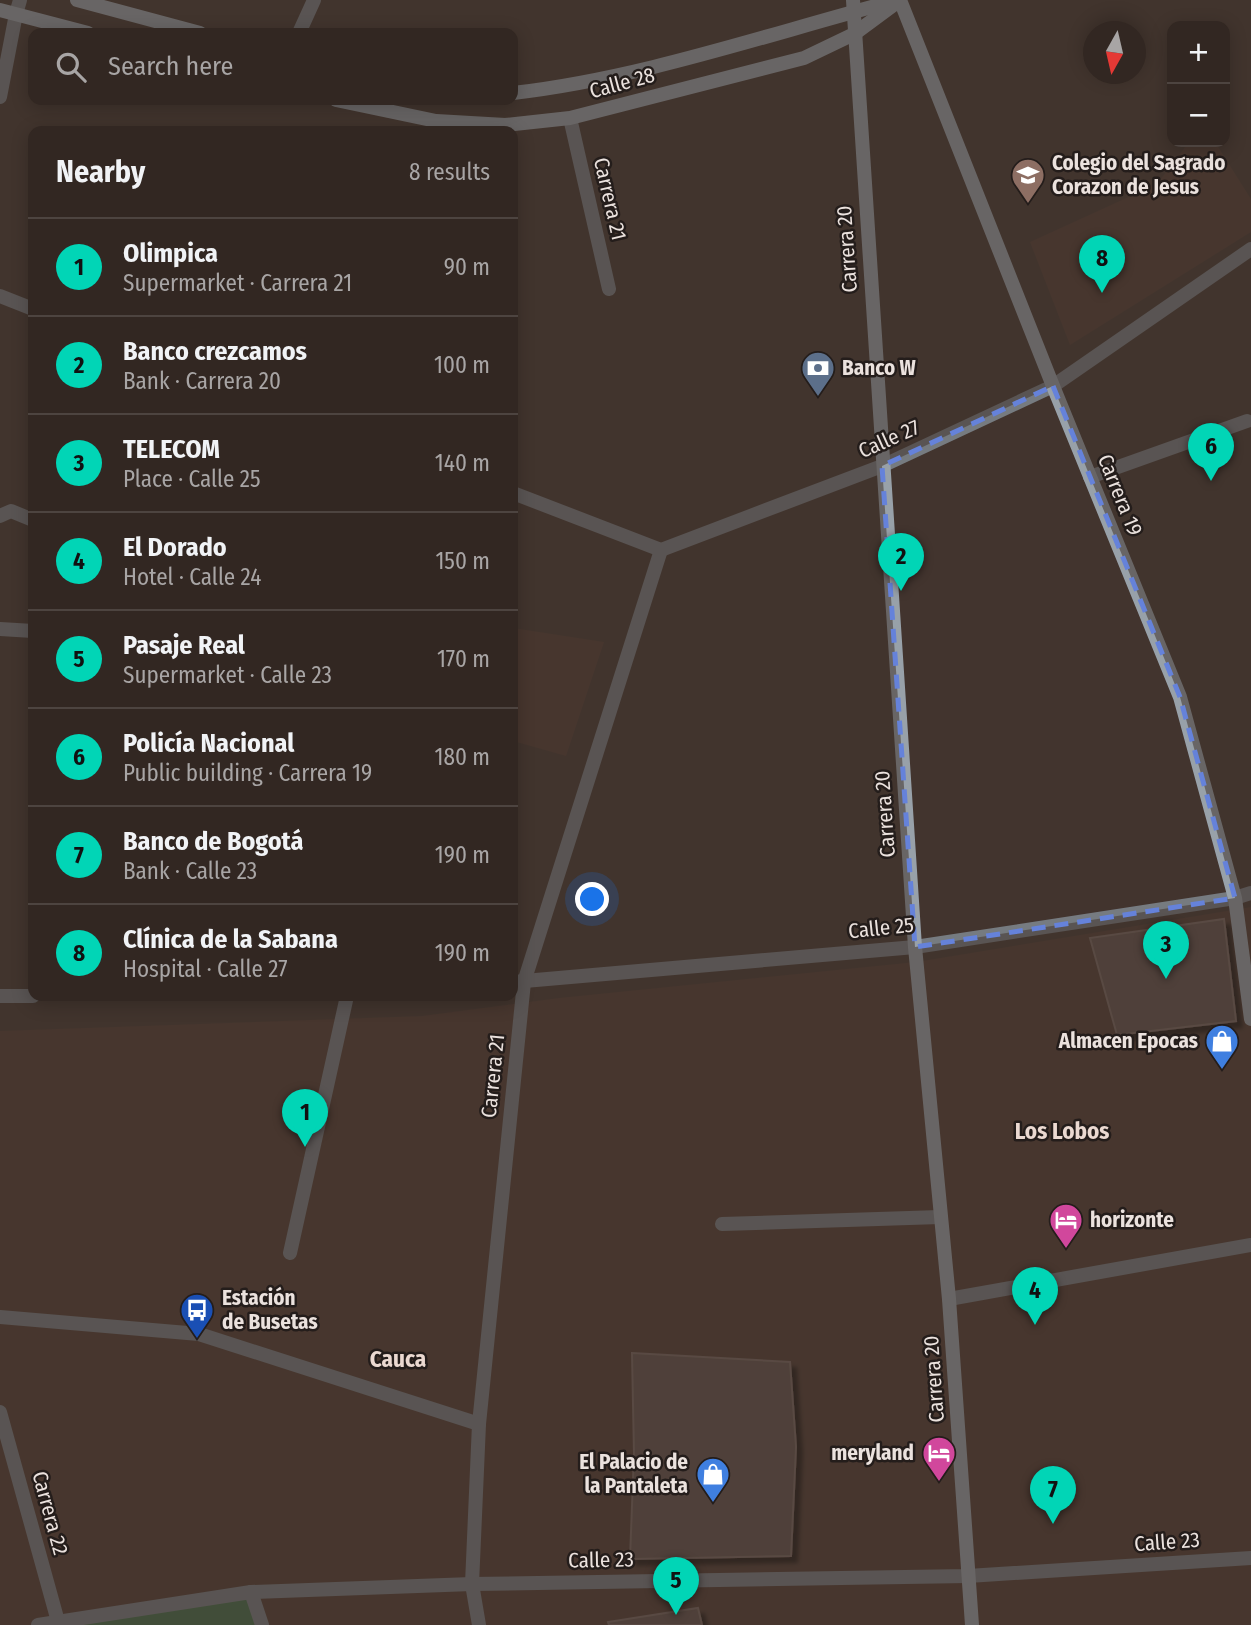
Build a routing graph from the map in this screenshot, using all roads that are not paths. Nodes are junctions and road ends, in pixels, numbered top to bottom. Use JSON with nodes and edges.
{"nodes":[{"id":1,"x":77,"y":0,"type":"edge"},
{"id":2,"x":314,"y":0,"type":"edge"},
{"id":3,"x":900,"y":0,"type":"edge"},
{"id":4,"x":853,"y":6,"type":"edge"},
{"id":5,"x":18,"y":7,"type":"edge"},
{"id":6,"x":0,"y":10,"type":"edge"},
{"id":7,"x":75,"y":28,"type":"edge"},
{"id":8,"x":181,"y":28,"type":"edge"},
{"id":9,"x":301,"y":28,"type":"edge"},
{"id":10,"x":855,"y":34,"type":"junction"},
{"id":11,"x":518,"y":92,"type":"edge"},
{"id":12,"x":0,"y":97,"type":"edge"},
{"id":13,"x":361,"y":105,"type":"edge"},
{"id":14,"x":570,"y":118,"type":"junction"},
{"id":15,"x":1251,"y":249,"type":"edge"},
{"id":16,"x":609,"y":289,"type":"dead end"},
{"id":17,"x":0,"y":296,"type":"edge"},
{"id":18,"x":28,"y":307,"type":"edge"},
{"id":19,"x":1053,"y":386,"type":"junction"},
{"id":20,"x":1247,"y":421,"type":"dead end"},
{"id":21,"x":882,"y":467,"type":"junction"},
{"id":22,"x":1090,"y":477,"type":"junction"},
{"id":23,"x":518,"y":495,"type":"edge"},
{"id":24,"x":0,"y":516,"type":"edge"},
{"id":25,"x":28,"y":518,"type":"edge"},
{"id":26,"x":661,"y":550,"type":"junction"},
{"id":27,"x":0,"y":629,"type":"edge"},
{"id":28,"x":28,"y":631,"type":"edge"},
{"id":29,"x":1251,"y":893,"type":"edge"},
{"id":30,"x":1235,"y":898,"type":"junction"},
{"id":31,"x":915,"y":947,"type":"junction"},
{"id":32,"x":518,"y":982,"type":"edge"},
{"id":33,"x":0,"y":996,"type":"edge"},
{"id":34,"x":28,"y":996,"type":"edge"},
{"id":35,"x":346,"y":1001,"type":"edge"},
{"id":36,"x":516,"y":1001,"type":"edge"},
{"id":37,"x":1251,"y":1019,"type":"edge"},
{"id":38,"x":940,"y":1217,"type":"junction"},
{"id":39,"x":722,"y":1224,"type":"dead end"},
{"id":40,"x":1251,"y":1245,"type":"edge"},
{"id":41,"x":290,"y":1253,"type":"dead end"},
{"id":42,"x":949,"y":1299,"type":"junction"},
{"id":43,"x":0,"y":1317,"type":"edge"},
{"id":44,"x":0,"y":1412,"type":"edge"},
{"id":45,"x":479,"y":1424,"type":"junction"},
{"id":46,"x":1251,"y":1558,"type":"edge"},
{"id":47,"x":968,"y":1576,"type":"junction"},
{"id":48,"x":472,"y":1584,"type":"junction"},
{"id":49,"x":251,"y":1592,"type":"junction"},
{"id":50,"x":59,"y":1624,"type":"edge"},
{"id":51,"x":38,"y":1625,"type":"edge"},
{"id":52,"x":262,"y":1625,"type":"edge"},
{"id":53,"x":480,"y":1625,"type":"edge"},
{"id":54,"x":972,"y":1625,"type":"edge"}],
"edges":[{"from":1,"to":8,"type":"main road"},
{"from":2,"to":9,"type":"street"},
{"from":3,"to":4,"type":"main road","name":"Calle 28"},
{"from":3,"to":10,"type":"main road","name":"Calle 28"},
{"from":3,"to":19,"type":"main road","name":"Carrera 19"},
{"from":4,"to":10,"type":"main road","name":"Carrera 20"},
{"from":4,"to":11,"type":"main road","name":"Calle 28"},
{"from":5,"to":6,"type":"main road"},
{"from":5,"to":7,"type":"main road"},
{"from":5,"to":12,"type":"street"},
{"from":10,"to":14,"type":"main road","name":"Calle 28"},
{"from":10,"to":21,"type":"main road","name":"Carrera 20"},
{"from":13,"to":14,"type":"main road","name":"Calle 28"},
{"from":14,"to":16,"type":"street","name":"Carrera 21"},
{"from":15,"to":19,"type":"street","name":"Calle 27"},
{"from":17,"to":18,"type":"street"},
{"from":19,"to":21,"type":"street","name":"Calle 27"},
{"from":19,"to":22,"type":"main road","name":"Carrera 19"},
{"from":20,"to":22,"type":"street"},
{"from":21,"to":26,"type":"street","name":"Calle 27"},
{"from":21,"to":31,"type":"main road","name":"Carrera 20"},
{"from":22,"to":30,"type":"main road","name":"Carrera 19"},
{"from":23,"to":26,"type":"street"},
{"from":24,"to":25,"type":"street"},
{"from":26,"to":32,"type":"street","name":"Carrera 21"},
{"from":27,"to":28,"type":"street"},
{"from":29,"to":30,"type":"street","name":"Calle 25"},
{"from":30,"to":31,"type":"street","name":"Calle 25"},
{"from":30,"to":37,"type":"main road","name":"Carrera 19"},
{"from":31,"to":32,"type":"street","name":"Calle 25"},
{"from":31,"to":38,"type":"main road","name":"Carrera 20"},
{"from":33,"to":34,"type":"street"},
{"from":35,"to":41,"type":"street"},
{"from":36,"to":45,"type":"street","name":"Carrera 21"},
{"from":38,"to":39,"type":"street"},
{"from":38,"to":42,"type":"main road","name":"Carrera 20"},
{"from":40,"to":42,"type":"street"},
{"from":42,"to":47,"type":"main road","name":"Carrera 20"},
{"from":43,"to":45,"type":"street"},
{"from":44,"to":50,"type":"street","name":"Carrera 22"},
{"from":45,"to":48,"type":"street","name":"Carrera 21"},
{"from":46,"to":47,"type":"street","name":"Calle 23"},
{"from":47,"to":48,"type":"street","name":"Calle 23"},
{"from":47,"to":54,"type":"main road","name":"Carrera 20"},
{"from":48,"to":49,"type":"street","name":"Calle 23"},
{"from":48,"to":53,"type":"street","name":"Carrera 21"},
{"from":49,"to":50,"type":"street","name":"Calle 23"},
{"from":49,"to":52,"type":"street"},
{"from":50,"to":51,"type":"street","name":"Calle 23"}]}
